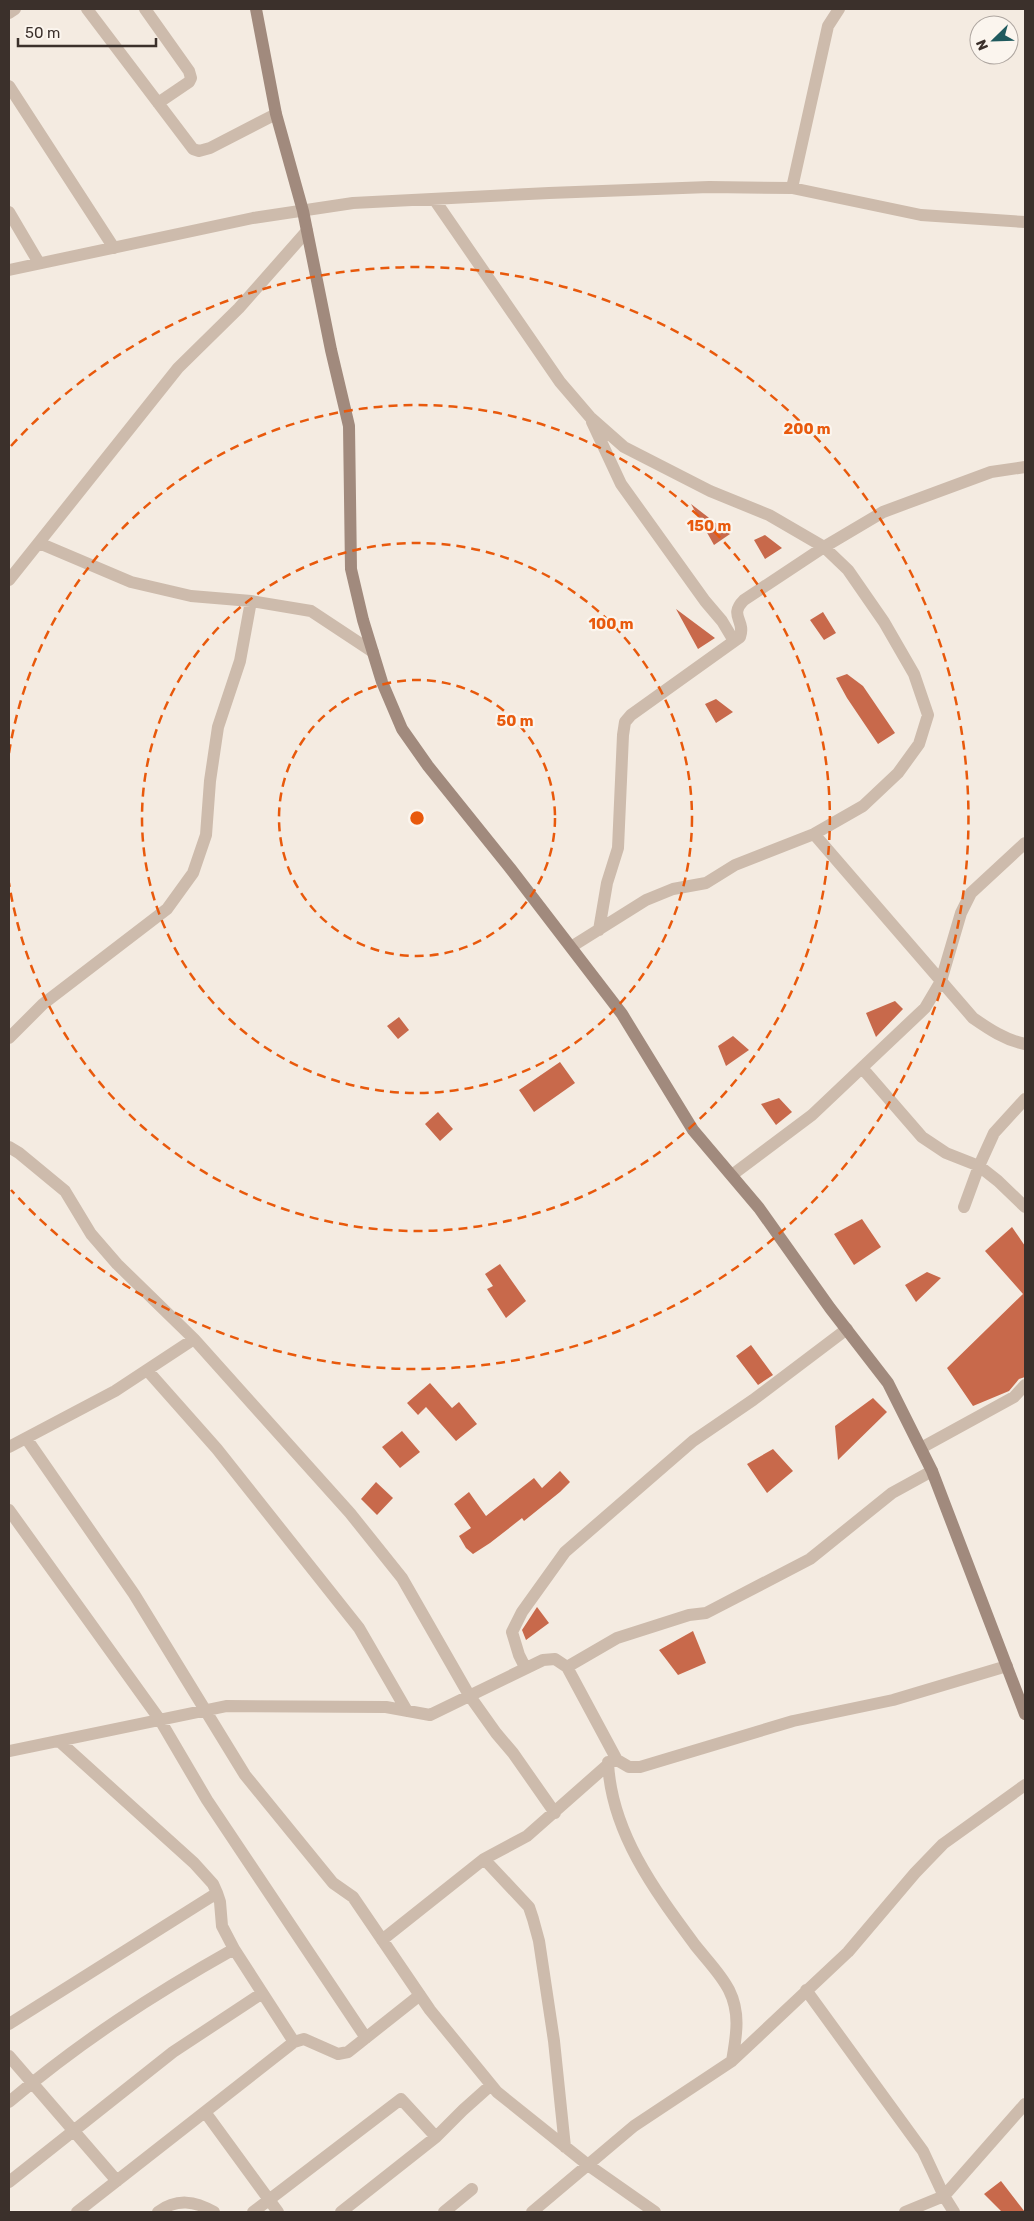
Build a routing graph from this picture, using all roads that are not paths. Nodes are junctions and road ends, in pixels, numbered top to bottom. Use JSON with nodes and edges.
{"nodes":[{"id":1,"x":15,"y":9,"type":"edge"},
{"id":2,"x":87,"y":9,"type":"edge"},
{"id":3,"x":145,"y":9,"type":"edge"},
{"id":4,"x":256,"y":9,"type":"edge"},
{"id":5,"x":840,"y":9,"type":"edge"},
{"id":6,"x":9,"y":13,"type":"edge"},
{"id":7,"x":9,"y":86,"type":"edge"},
{"id":8,"x":158,"y":103,"type":"junction"},
{"id":9,"x":276,"y":114,"type":"junction"},
{"id":10,"x":792,"y":188,"type":"junction"},
{"id":11,"x":434,"y":199,"type":"junction"},
{"id":12,"x":303,"y":211,"type":"junction"},
{"id":13,"x":9,"y":212,"type":"edge"},
{"id":14,"x":1025,"y":222,"type":"edge"},
{"id":15,"x":307,"y":231,"type":"junction"},
{"id":16,"x":114,"y":248,"type":"junction"},
{"id":17,"x":39,"y":263,"type":"junction"},
{"id":18,"x":9,"y":270,"type":"edge"},
{"id":19,"x":590,"y":416,"type":"junction"},
{"id":20,"x":1025,"y":467,"type":"edge"},
{"id":21,"x":39,"y":543,"type":"junction"},
{"id":22,"x":824,"y":547,"type":"junction"},
{"id":23,"x":9,"y":580,"type":"edge"},
{"id":24,"x":251,"y":600,"type":"junction"},
{"id":25,"x":734,"y":641,"type":"junction"},
{"id":26,"x":373,"y":652,"type":"junction"},
{"id":27,"x":814,"y":834,"type":"junction"},
{"id":28,"x":1025,"y":843,"type":"edge"},
{"id":29,"x":599,"y":930,"type":"junction"},
{"id":30,"x":571,"y":947,"type":"junction"},
{"id":31,"x":941,"y":981,"type":"junction"},
{"id":32,"x":9,"y":1038,"type":"edge"},
{"id":33,"x":1025,"y":1044,"type":"edge"},
{"id":34,"x":863,"y":1069,"type":"junction"},
{"id":35,"x":1025,"y":1099,"type":"edge"},
{"id":36,"x":9,"y":1147,"type":"edge"},
{"id":37,"x":979,"y":1166,"type":"junction"},
{"id":38,"x":732,"y":1175,"type":"junction"},
{"id":39,"x":964,"y":1207,"type":"dead end"},
{"id":40,"x":1025,"y":1207,"type":"edge"},
{"id":41,"x":847,"y":1329,"type":"junction"},
{"id":42,"x":194,"y":1338,"type":"junction"},
{"id":43,"x":147,"y":1370,"type":"junction"},
{"id":44,"x":1025,"y":1384,"type":"edge"},
{"id":45,"x":26,"y":1438,"type":"junction"},
{"id":46,"x":9,"y":1448,"type":"edge"},
{"id":47,"x":921,"y":1448,"type":"junction"},
{"id":48,"x":932,"y":1472,"type":"junction"},
{"id":49,"x":9,"y":1510,"type":"edge"},
{"id":50,"x":1007,"y":1666,"type":"junction"},
{"id":51,"x":525,"y":1667,"type":"junction"},
{"id":52,"x":566,"y":1667,"type":"junction"},
{"id":53,"x":469,"y":1695,"type":"junction"},
{"id":54,"x":206,"y":1710,"type":"junction"},
{"id":55,"x":407,"y":1711,"type":"junction"},
{"id":56,"x":1025,"y":1714,"type":"edge"},
{"id":57,"x":160,"y":1720,"type":"junction"},
{"id":58,"x":59,"y":1741,"type":"junction"},
{"id":59,"x":9,"y":1751,"type":"edge"},
{"id":60,"x":612,"y":1761,"type":"junction"},
{"id":61,"x":1025,"y":1785,"type":"edge"},
{"id":62,"x":555,"y":1813,"type":"junction"},
{"id":63,"x":484,"y":1859,"type":"junction"},
{"id":64,"x":217,"y":1893,"type":"junction"},
{"id":65,"x":382,"y":1940,"type":"junction"},
{"id":66,"x":234,"y":1950,"type":"junction"},
{"id":67,"x":806,"y":1990,"type":"junction"},
{"id":68,"x":262,"y":1994,"type":"junction"},
{"id":69,"x":420,"y":1995,"type":"junction"},
{"id":70,"x":9,"y":2024,"type":"edge"},
{"id":71,"x":366,"y":2038,"type":"junction"},
{"id":72,"x":294,"y":2042,"type":"junction"},
{"id":73,"x":9,"y":2056,"type":"edge"},
{"id":74,"x":732,"y":2061,"type":"junction"},
{"id":75,"x":31,"y":2083,"type":"junction"},
{"id":76,"x":492,"y":2085,"type":"junction"},
{"id":77,"x":9,"y":2102,"type":"edge"},
{"id":78,"x":1025,"y":2104,"type":"edge"},
{"id":79,"x":205,"y":2112,"type":"junction"},
{"id":80,"x":73,"y":2132,"type":"junction"},
{"id":81,"x":436,"y":2137,"type":"junction"},
{"id":82,"x":565,"y":2147,"type":"junction"},
{"id":83,"x":588,"y":2165,"type":"junction"},
{"id":84,"x":9,"y":2182,"type":"edge"},
{"id":85,"x":117,"y":2182,"type":"junction"},
{"id":86,"x":472,"y":2189,"type":"dead end"},
{"id":87,"x":944,"y":2196,"type":"junction"},
{"id":88,"x":269,"y":2200,"type":"junction"},
{"id":89,"x":77,"y":2212,"type":"edge"},
{"id":90,"x":158,"y":2212,"type":"edge"},
{"id":91,"x":214,"y":2212,"type":"edge"},
{"id":92,"x":252,"y":2212,"type":"edge"},
{"id":93,"x":278,"y":2212,"type":"edge"},
{"id":94,"x":341,"y":2212,"type":"edge"},
{"id":95,"x":444,"y":2212,"type":"edge"},
{"id":96,"x":532,"y":2212,"type":"edge"},
{"id":97,"x":655,"y":2212,"type":"edge"},
{"id":98,"x":905,"y":2212,"type":"edge"},
{"id":99,"x":954,"y":2212,"type":"edge"}],
"edges":[{"from":1,"to":6,"type":"street"},
{"from":2,"to":8,"type":"street"},
{"from":3,"to":8,"type":"street"},
{"from":4,"to":9,"type":"street"},
{"from":5,"to":10,"type":"street"},
{"from":7,"to":16,"type":"street"},
{"from":8,"to":9,"type":"street"},
{"from":9,"to":12,"type":"street"},
{"from":10,"to":11,"type":"street"},
{"from":10,"to":14,"type":"street"},
{"from":11,"to":12,"type":"street"},
{"from":11,"to":19,"type":"street"},
{"from":12,"to":15,"type":"street"},
{"from":12,"to":16,"type":"street"},
{"from":13,"to":17,"type":"street"},
{"from":15,"to":21,"type":"street"},
{"from":15,"to":26,"type":"street"},
{"from":16,"to":17,"type":"street"},
{"from":17,"to":18,"type":"street"},
{"from":19,"to":22,"type":"street"},
{"from":19,"to":25,"type":"street"},
{"from":20,"to":22,"type":"street"},
{"from":21,"to":23,"type":"street"},
{"from":21,"to":24,"type":"street"},
{"from":22,"to":25,"type":"street"},
{"from":22,"to":27,"type":"street"},
{"from":24,"to":26,"type":"street"},
{"from":24,"to":32,"type":"street"},
{"from":25,"to":29,"type":"street"},
{"from":26,"to":30,"type":"street"},
{"from":27,"to":29,"type":"street"},
{"from":27,"to":31,"type":"street"},
{"from":28,"to":31,"type":"street"},
{"from":29,"to":30,"type":"street"},
{"from":30,"to":38,"type":"street"},
{"from":31,"to":33,"type":"street"},
{"from":31,"to":34,"type":"street"},
{"from":34,"to":37,"type":"street"},
{"from":34,"to":38,"type":"street"},
{"from":35,"to":37,"type":"street"},
{"from":36,"to":42,"type":"street"},
{"from":37,"to":39,"type":"street"},
{"from":37,"to":40,"type":"street"},
{"from":38,"to":41,"type":"street"},
{"from":41,"to":47,"type":"street"},
{"from":41,"to":51,"type":"street"},
{"from":42,"to":43,"type":"street"},
{"from":42,"to":53,"type":"street"},
{"from":43,"to":45,"type":"street"},
{"from":43,"to":55,"type":"street"},
{"from":44,"to":47,"type":"street"},
{"from":45,"to":46,"type":"street"},
{"from":45,"to":54,"type":"street"},
{"from":47,"to":48,"type":"street"},
{"from":48,"to":50,"type":"street"},
{"from":48,"to":52,"type":"street"},
{"from":49,"to":57,"type":"street"},
{"from":50,"to":56,"type":"street"},
{"from":50,"to":60,"type":"street"},
{"from":51,"to":52,"type":"street"},
{"from":51,"to":53,"type":"street"},
{"from":52,"to":60,"type":"street"},
{"from":53,"to":55,"type":"street"},
{"from":53,"to":62,"type":"street"},
{"from":54,"to":55,"type":"street"},
{"from":54,"to":57,"type":"street"},
{"from":54,"to":65,"type":"street"},
{"from":57,"to":58,"type":"street"},
{"from":57,"to":71,"type":"street"},
{"from":58,"to":59,"type":"street"},
{"from":58,"to":64,"type":"street"},
{"from":60,"to":62,"type":"street"},
{"from":60,"to":74,"type":"street"},
{"from":61,"to":67,"type":"street"},
{"from":62,"to":63,"type":"street"},
{"from":63,"to":65,"type":"street"},
{"from":63,"to":82,"type":"street"},
{"from":64,"to":66,"type":"street"},
{"from":64,"to":70,"type":"street"},
{"from":65,"to":69,"type":"street"},
{"from":66,"to":68,"type":"street"},
{"from":66,"to":75,"type":"street"},
{"from":67,"to":74,"type":"street"},
{"from":67,"to":87,"type":"street"},
{"from":68,"to":72,"type":"street"},
{"from":68,"to":80,"type":"street"},
{"from":69,"to":71,"type":"street"},
{"from":69,"to":76,"type":"street"},
{"from":71,"to":72,"type":"street"},
{"from":72,"to":79,"type":"street"},
{"from":73,"to":75,"type":"street"},
{"from":74,"to":83,"type":"street"},
{"from":75,"to":77,"type":"street"},
{"from":75,"to":80,"type":"street"},
{"from":76,"to":81,"type":"street"},
{"from":76,"to":82,"type":"street"},
{"from":78,"to":87,"type":"street"},
{"from":79,"to":85,"type":"street"},
{"from":79,"to":88,"type":"street"},
{"from":80,"to":84,"type":"street"},
{"from":80,"to":85,"type":"street"},
{"from":81,"to":88,"type":"street"},
{"from":81,"to":94,"type":"street"},
{"from":82,"to":83,"type":"street"},
{"from":83,"to":96,"type":"street"},
{"from":83,"to":97,"type":"street"},
{"from":85,"to":89,"type":"street"},
{"from":86,"to":95,"type":"street"},
{"from":87,"to":98,"type":"street"},
{"from":87,"to":99,"type":"street"},
{"from":88,"to":92,"type":"street"},
{"from":88,"to":93,"type":"street"},
{"from":90,"to":91,"type":"street"}]}
